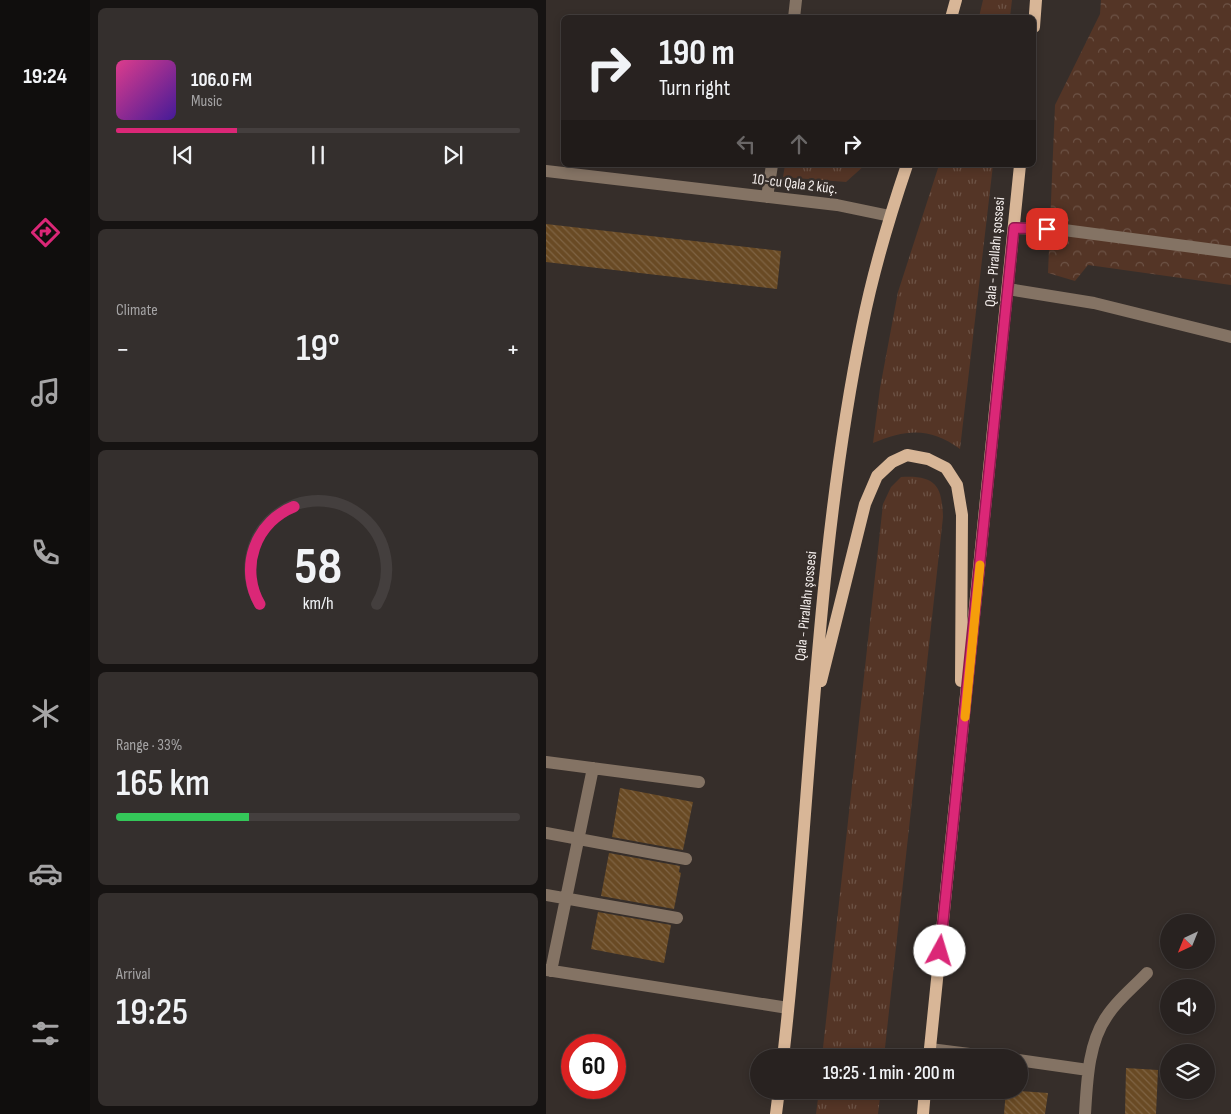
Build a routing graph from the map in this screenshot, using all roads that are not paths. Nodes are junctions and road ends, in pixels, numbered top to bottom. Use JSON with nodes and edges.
{"nodes":[{"id":1,"x":796,"y":0,"type":"edge"},
{"id":2,"x":956,"y":0,"type":"edge"},
{"id":3,"x":1036,"y":0,"type":"edge"},
{"id":4,"x":794,"y":15,"type":"edge"},
{"id":5,"x":952,"y":15,"type":"edge"},
{"id":6,"x":1035,"y":15,"type":"edge"},
{"id":7,"x":772,"y":167,"type":"edge"},
{"id":8,"x":906,"y":167,"type":"edge"},
{"id":9,"x":1020,"y":167,"type":"edge"},
{"id":10,"x":546,"y":171,"type":"edge"},
{"id":11,"x":767,"y":197,"type":"junction"},
{"id":12,"x":890,"y":216,"type":"junction"},
{"id":13,"x":1014,"y":228,"type":"junction"},
{"id":14,"x":1231,"y":252,"type":"edge"},
{"id":15,"x":1008,"y":289,"type":"junction"},
{"id":16,"x":1231,"y":337,"type":"edge"},
{"id":17,"x":810,"y":725,"type":"junction"},
{"id":18,"x":961,"y":756,"type":"junction"},
{"id":19,"x":546,"y":762,"type":"edge"},
{"id":20,"x":593,"y":768,"type":"junction"},
{"id":21,"x":699,"y":782,"type":"dead end"},
{"id":22,"x":546,"y":833,"type":"edge"},
{"id":23,"x":579,"y":838,"type":"junction"},
{"id":24,"x":686,"y":859,"type":"dead end"},
{"id":25,"x":546,"y":895,"type":"edge"},
{"id":26,"x":566,"y":900,"type":"junction"},
{"id":27,"x":677,"y":918,"type":"dead end"},
{"id":28,"x":549,"y":970,"type":"edge"},
{"id":29,"x":1148,"y":973,"type":"dead end"},
{"id":30,"x":788,"y":1008,"type":"junction"},
{"id":31,"x":784,"y":1049,"type":"edge"},
{"id":32,"x":929,"y":1049,"type":"edge"},
{"id":33,"x":1028,"y":1061,"type":"edge"},
{"id":34,"x":1088,"y":1070,"type":"junction"},
{"id":35,"x":778,"y":1099,"type":"edge"},
{"id":36,"x":924,"y":1099,"type":"edge"},
{"id":37,"x":776,"y":1114,"type":"edge"},
{"id":38,"x":923,"y":1114,"type":"edge"},
{"id":39,"x":1085,"y":1114,"type":"edge"}],
"edges":[{"from":1,"to":4,"type":"street"},
{"from":2,"to":5,"type":"main road"},
{"from":3,"to":6,"type":"main road"},
{"from":7,"to":11,"type":"street"},
{"from":8,"to":12,"type":"main road","name":"Qala - Pirallahı şossesi"},
{"from":9,"to":13,"type":"main road","name":"Qala - Pirallahı şossesi"},
{"from":10,"to":11,"type":"street","name":"10-cu Qala 2 küç."},
{"from":11,"to":12,"type":"street","name":"10-cu Qala 2 küç."},
{"from":12,"to":17,"type":"main road","name":"Qala - Pirallahı şossesi"},
{"from":13,"to":14,"type":"street"},
{"from":13,"to":15,"type":"main road","name":"Qala - Pirallahı şossesi"},
{"from":15,"to":16,"type":"street"},
{"from":15,"to":18,"type":"main road","name":"Qala - Pirallahı şossesi"},
{"from":17,"to":18,"type":"main road"},
{"from":17,"to":30,"type":"main road","name":"Qala - Pirallahı şossesi"},
{"from":18,"to":32,"type":"main road","name":"Qala - Pirallahı şossesi"},
{"from":19,"to":20,"type":"street"},
{"from":20,"to":21,"type":"street"},
{"from":20,"to":23,"type":"street"},
{"from":22,"to":23,"type":"street"},
{"from":23,"to":24,"type":"street"},
{"from":23,"to":26,"type":"street"},
{"from":25,"to":26,"type":"street"},
{"from":26,"to":27,"type":"street"},
{"from":26,"to":28,"type":"street"},
{"from":28,"to":30,"type":"street"},
{"from":29,"to":34,"type":"street"},
{"from":30,"to":31,"type":"main road","name":"Qala - Pirallahı şossesi"},
{"from":33,"to":34,"type":"street"},
{"from":34,"to":39,"type":"street"},
{"from":35,"to":37,"type":"main road"},
{"from":36,"to":38,"type":"main road"}]}
